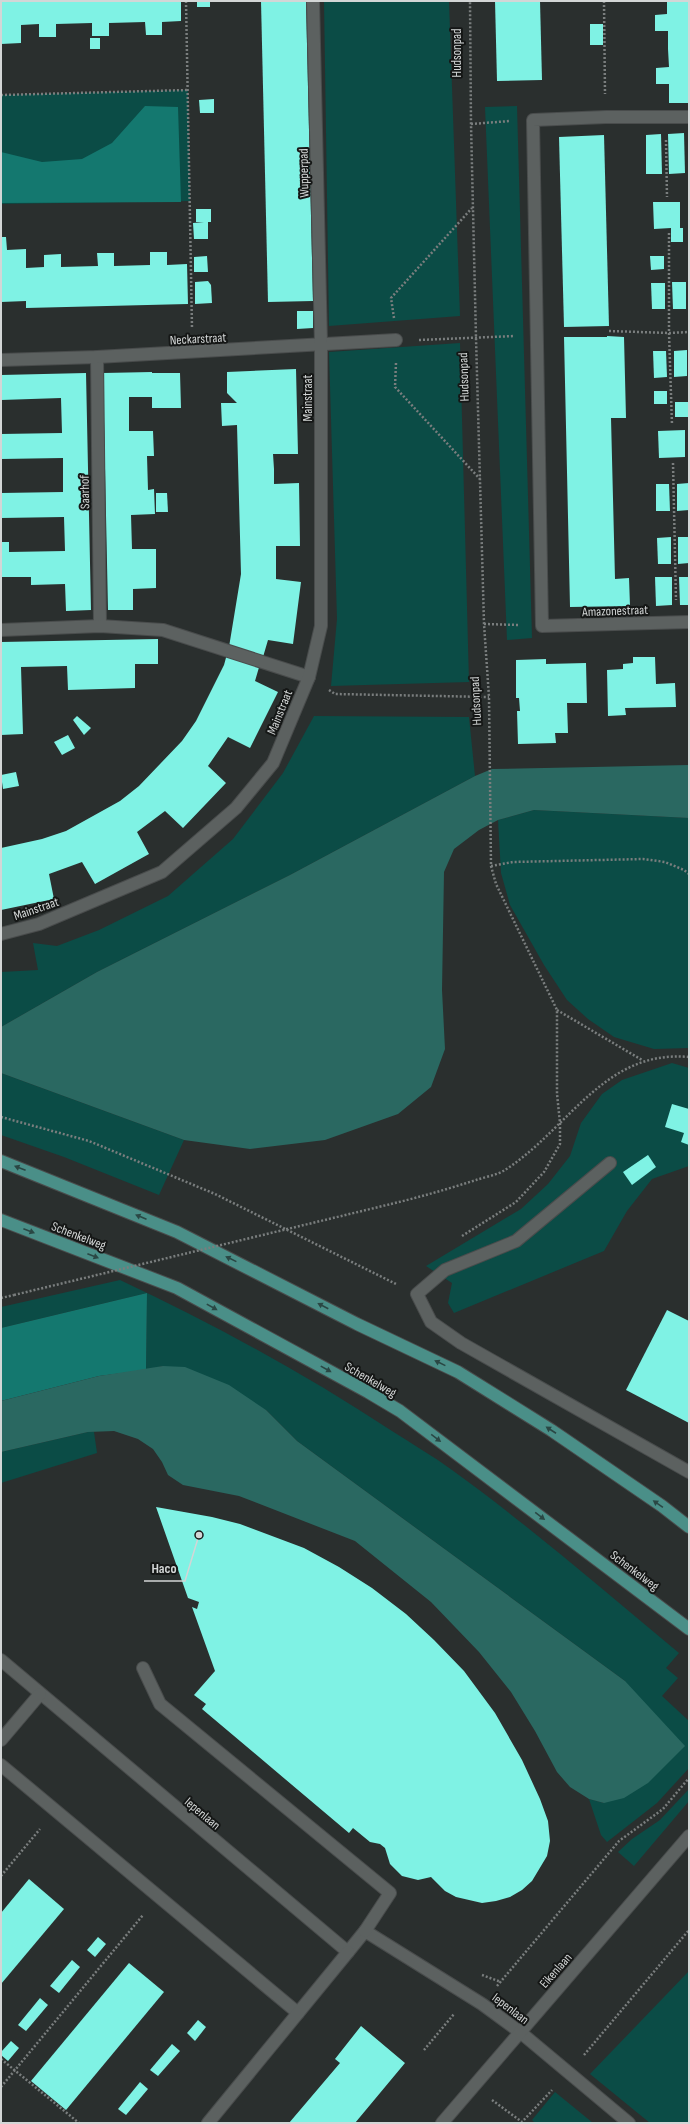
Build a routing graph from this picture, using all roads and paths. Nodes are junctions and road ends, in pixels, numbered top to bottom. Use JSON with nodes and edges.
{"nodes":[{"id":1,"x":186,"y":1,"type":"edge"},
{"id":2,"x":313,"y":1,"type":"edge"},
{"id":3,"x":470,"y":1,"type":"edge"},
{"id":4,"x":604,"y":1,"type":"edge"},
{"id":5,"x":188,"y":90,"type":"junction"},
{"id":6,"x":1,"y":95,"type":"edge"},
{"id":7,"x":606,"y":117,"type":"junction"},
{"id":8,"x":665,"y":117,"type":"junction"},
{"id":9,"x":689,"y":117,"type":"edge"},
{"id":10,"x":533,"y":120,"type":"junction"},
{"id":11,"x":471,"y":124,"type":"junction"},
{"id":12,"x":667,"y":197,"type":"dead end"},
{"id":13,"x":473,"y":207,"type":"junction"},
{"id":14,"x":670,"y":233,"type":"dead end"},
{"id":15,"x":609,"y":331,"type":"dead end"},
{"id":16,"x":689,"y":332,"type":"edge"},
{"id":17,"x":669,"y":333,"type":"junction"},
{"id":18,"x":536,"y":334,"type":"junction"},
{"id":19,"x":476,"y":338,"type":"junction"},
{"id":20,"x":396,"y":340,"type":"junction"},
{"id":21,"x":321,"y":344,"type":"junction"},
{"id":22,"x":193,"y":352,"type":"junction"},
{"id":23,"x":97,"y":357,"type":"junction"},
{"id":24,"x":1,"y":360,"type":"edge"},
{"id":25,"x":672,"y":425,"type":"dead end"},
{"id":26,"x":673,"y":463,"type":"dead end"},
{"id":27,"x":480,"y":479,"type":"junction"},
{"id":28,"x":676,"y":622,"type":"junction"},
{"id":29,"x":689,"y":622,"type":"edge"},
{"id":30,"x":484,"y":624,"type":"junction"},
{"id":31,"x":100,"y":626,"type":"junction"},
{"id":32,"x":542,"y":626,"type":"junction"},
{"id":33,"x":1,"y":630,"type":"edge"},
{"id":34,"x":309,"y":676,"type":"junction"},
{"id":35,"x":489,"y":697,"type":"junction"},
{"id":36,"x":491,"y":866,"type":"junction"},
{"id":37,"x":689,"y":874,"type":"edge"},
{"id":38,"x":1,"y":934,"type":"edge"},
{"id":39,"x":557,"y":1010,"type":"junction"},
{"id":40,"x":689,"y":1057,"type":"edge"},
{"id":41,"x":642,"y":1061,"type":"junction"},
{"id":42,"x":1,"y":1118,"type":"edge"},
{"id":43,"x":560,"y":1123,"type":"junction"},
{"id":44,"x":1,"y":1161,"type":"edge"},
{"id":45,"x":610,"y":1163,"type":"dead end"},
{"id":46,"x":1,"y":1220,"type":"edge"},
{"id":47,"x":457,"y":1239,"type":"dead end"},
{"id":48,"x":417,"y":1294,"type":"junction"},
{"id":49,"x":1,"y":1298,"type":"edge"},
{"id":50,"x":689,"y":1472,"type":"edge"},
{"id":51,"x":689,"y":1527,"type":"edge"},
{"id":52,"x":689,"y":1629,"type":"edge"},
{"id":53,"x":1,"y":1660,"type":"edge"},
{"id":54,"x":143,"y":1668,"type":"dead end"},
{"id":55,"x":40,"y":1694,"type":"junction"},
{"id":56,"x":1,"y":1740,"type":"edge"},
{"id":57,"x":1,"y":1765,"type":"edge"},
{"id":58,"x":689,"y":1778,"type":"edge"},
{"id":59,"x":56,"y":1811,"type":"junction"},
{"id":60,"x":689,"y":1836,"type":"edge"},
{"id":61,"x":1,"y":1876,"type":"edge"},
{"id":62,"x":158,"y":1896,"type":"junction"},
{"id":63,"x":689,"y":1930,"type":"edge"},
{"id":64,"x":365,"y":1931,"type":"junction"},
{"id":65,"x":348,"y":1952,"type":"junction"},
{"id":66,"x":482,"y":2004,"type":"junction"},
{"id":67,"x":298,"y":2013,"type":"junction"},
{"id":68,"x":520,"y":2032,"type":"junction"},
{"id":69,"x":1,"y":2058,"type":"edge"},
{"id":70,"x":15,"y":2070,"type":"junction"},
{"id":71,"x":569,"y":2072,"type":"junction"},
{"id":72,"x":474,"y":2086,"type":"junction"},
{"id":73,"x":1,"y":2087,"type":"edge"},
{"id":74,"x":79,"y":2123,"type":"edge"},
{"id":75,"x":208,"y":2123,"type":"edge"},
{"id":76,"x":442,"y":2123,"type":"edge"},
{"id":77,"x":629,"y":2123,"type":"edge"}],
"edges":[{"from":1,"to":5,"type":"path"},
{"from":2,"to":21,"type":"street","name":"Wupperpad"},
{"from":3,"to":11,"type":"path","name":"Hudsonpad"},
{"from":4,"to":7,"type":"path"},
{"from":5,"to":6,"type":"path"},
{"from":5,"to":22,"type":"path"},
{"from":7,"to":8,"type":"street"},
{"from":7,"to":10,"type":"street"},
{"from":8,"to":9,"type":"street"},
{"from":8,"to":12,"type":"path"},
{"from":10,"to":11,"type":"path"},
{"from":10,"to":18,"type":"street"},
{"from":11,"to":13,"type":"path","name":"Hudsonpad"},
{"from":13,"to":19,"type":"path","name":"Hudsonpad"},
{"from":13,"to":20,"type":"path"},
{"from":14,"to":17,"type":"path"},
{"from":15,"to":17,"type":"path"},
{"from":16,"to":17,"type":"path"},
{"from":17,"to":25,"type":"path"},
{"from":18,"to":19,"type":"path"},
{"from":18,"to":32,"type":"street"},
{"from":19,"to":20,"type":"path"},
{"from":19,"to":27,"type":"path","name":"Hudsonpad"},
{"from":20,"to":21,"type":"street","name":"Neckarstraat"},
{"from":20,"to":27,"type":"path"},
{"from":21,"to":22,"type":"street","name":"Neckarstraat"},
{"from":21,"to":34,"type":"street","name":"Mainstraat"},
{"from":22,"to":23,"type":"street","name":"Neckarstraat"},
{"from":23,"to":24,"type":"street","name":"Neckarstraat"},
{"from":23,"to":31,"type":"street","name":"Saarhof"},
{"from":26,"to":28,"type":"path"},
{"from":27,"to":30,"type":"path","name":"Hudsonpad"},
{"from":28,"to":29,"type":"street","name":"Amazonestraat"},
{"from":28,"to":32,"type":"street","name":"Amazonestraat"},
{"from":30,"to":32,"type":"path"},
{"from":30,"to":35,"type":"path","name":"Hudsonpad"},
{"from":31,"to":33,"type":"street"},
{"from":31,"to":34,"type":"street"},
{"from":34,"to":35,"type":"path"},
{"from":34,"to":38,"type":"street","name":"Mainstraat"},
{"from":35,"to":36,"type":"path","name":"Hudsonpad"},
{"from":36,"to":37,"type":"path"},
{"from":36,"to":39,"type":"path","name":"Hudsonpad"},
{"from":39,"to":41,"type":"path"},
{"from":39,"to":43,"type":"path"},
{"from":40,"to":41,"type":"path"},
{"from":41,"to":43,"type":"path"},
{"from":42,"to":48,"type":"path"},
{"from":43,"to":47,"type":"path"},
{"from":43,"to":49,"type":"path","bridge":true},
{"from":51,"to":44,"type":"main road","one_way":true},
{"from":45,"to":48,"type":"street"},
{"from":46,"to":52,"type":"main road","name":"Schenkelweg","one_way":true},
{"from":48,"to":50,"type":"street"},
{"from":53,"to":55,"type":"street","name":"Iepenlaan"},
{"from":54,"to":64,"type":"street"},
{"from":55,"to":56,"type":"street"},
{"from":55,"to":65,"type":"street","name":"Iepenlaan"},
{"from":57,"to":59,"type":"street"},
{"from":58,"to":66,"type":"path"},
{"from":59,"to":61,"type":"path"},
{"from":59,"to":62,"type":"street"},
{"from":60,"to":68,"type":"street","name":"Eikenlaan"},
{"from":62,"to":67,"type":"street"},
{"from":62,"to":70,"type":"path"},
{"from":63,"to":71,"type":"path"},
{"from":64,"to":65,"type":"street"},
{"from":64,"to":66,"type":"street","name":"Iepenlaan"},
{"from":65,"to":67,"type":"street"},
{"from":66,"to":68,"type":"street","name":"Iepenlaan"},
{"from":67,"to":75,"type":"street"},
{"from":68,"to":71,"type":"street","name":"Iepenlaan"},
{"from":68,"to":72,"type":"street","name":"Eikenlaan"},
{"from":69,"to":70,"type":"path"},
{"from":70,"to":73,"type":"path"},
{"from":70,"to":74,"type":"path"},
{"from":71,"to":72,"type":"path"},
{"from":71,"to":77,"type":"street","name":"Iepenlaan"},
{"from":72,"to":76,"type":"street","name":"Eikenlaan"}]}
